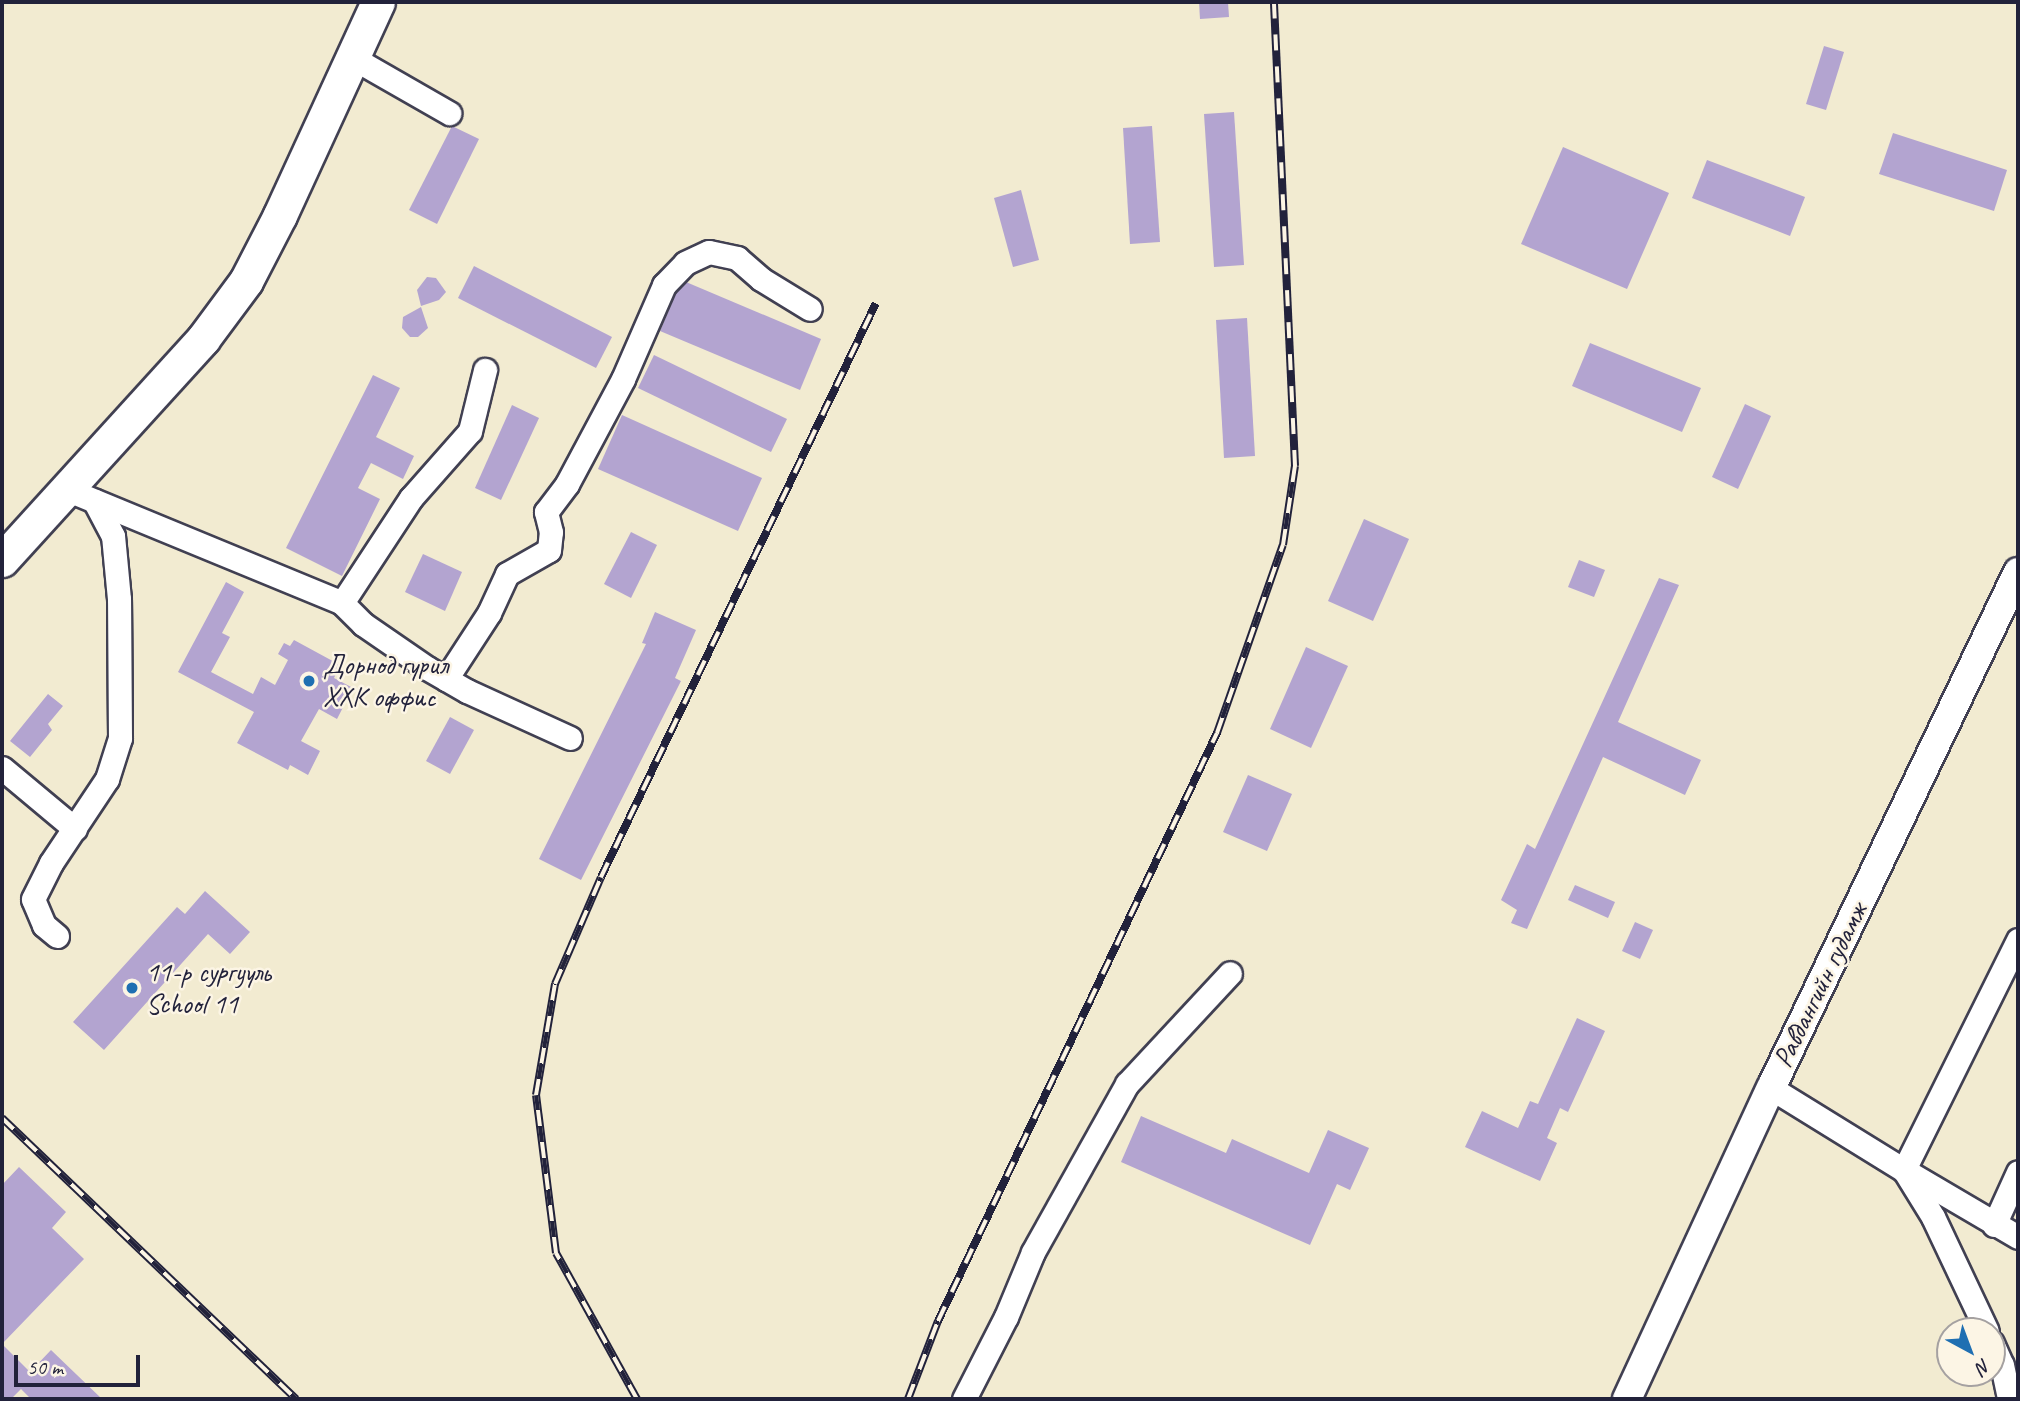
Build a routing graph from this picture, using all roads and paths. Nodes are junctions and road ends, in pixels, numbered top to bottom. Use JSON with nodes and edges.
{"nodes":[{"id":1,"x":378,"y":2,"type":"edge"},
{"id":2,"x":353,"y":58,"type":"junction"},
{"id":3,"x":449,"y":114,"type":"dead end"},
{"id":4,"x":810,"y":309,"type":"dead end"},
{"id":5,"x":485,"y":370,"type":"dead end"},
{"id":6,"x":80,"y":495,"type":"junction"},
{"id":7,"x":2,"y":560,"type":"edge"},
{"id":8,"x":2018,"y":572,"type":"edge"},
{"id":9,"x":342,"y":603,"type":"junction"},
{"id":10,"x":446,"y":679,"type":"junction"},
{"id":11,"x":570,"y":738,"type":"dead end"},
{"id":12,"x":2,"y":768,"type":"edge"},
{"id":13,"x":75,"y":829,"type":"junction"},
{"id":14,"x":57,"y":936,"type":"dead end"},
{"id":15,"x":2018,"y":940,"type":"edge"},
{"id":16,"x":1230,"y":972,"type":"dead end"},
{"id":17,"x":1771,"y":1088,"type":"junction"},
{"id":18,"x":1904,"y":1170,"type":"junction"},
{"id":19,"x":2018,"y":1172,"type":"edge"},
{"id":20,"x":1994,"y":1225,"type":"junction"},
{"id":21,"x":2018,"y":1237,"type":"edge"},
{"id":22,"x":1980,"y":1317,"type":"edge"},
{"id":23,"x":964,"y":1399,"type":"edge"},
{"id":24,"x":1627,"y":1399,"type":"edge"}],
"edges":[{"from":1,"to":2,"type":"highway"},
{"from":2,"to":3,"type":"street"},
{"from":2,"to":6,"type":"highway"},
{"from":4,"to":10,"type":"street"},
{"from":5,"to":9,"type":"street"},
{"from":6,"to":7,"type":"highway"},
{"from":6,"to":9,"type":"street"},
{"from":6,"to":13,"type":"street"},
{"from":8,"to":17,"type":"main road","name":"Равдангийн гудамж"},
{"from":9,"to":10,"type":"street"},
{"from":10,"to":11,"type":"street"},
{"from":12,"to":13,"type":"street"},
{"from":13,"to":14,"type":"street"},
{"from":15,"to":18,"type":"street"},
{"from":16,"to":23,"type":"street"},
{"from":17,"to":18,"type":"street"},
{"from":17,"to":24,"type":"main road","name":"Равдангийн гудамж"},
{"from":18,"to":20,"type":"street"},
{"from":18,"to":22,"type":"street"},
{"from":19,"to":20,"type":"street"},
{"from":20,"to":21,"type":"street"}]}
